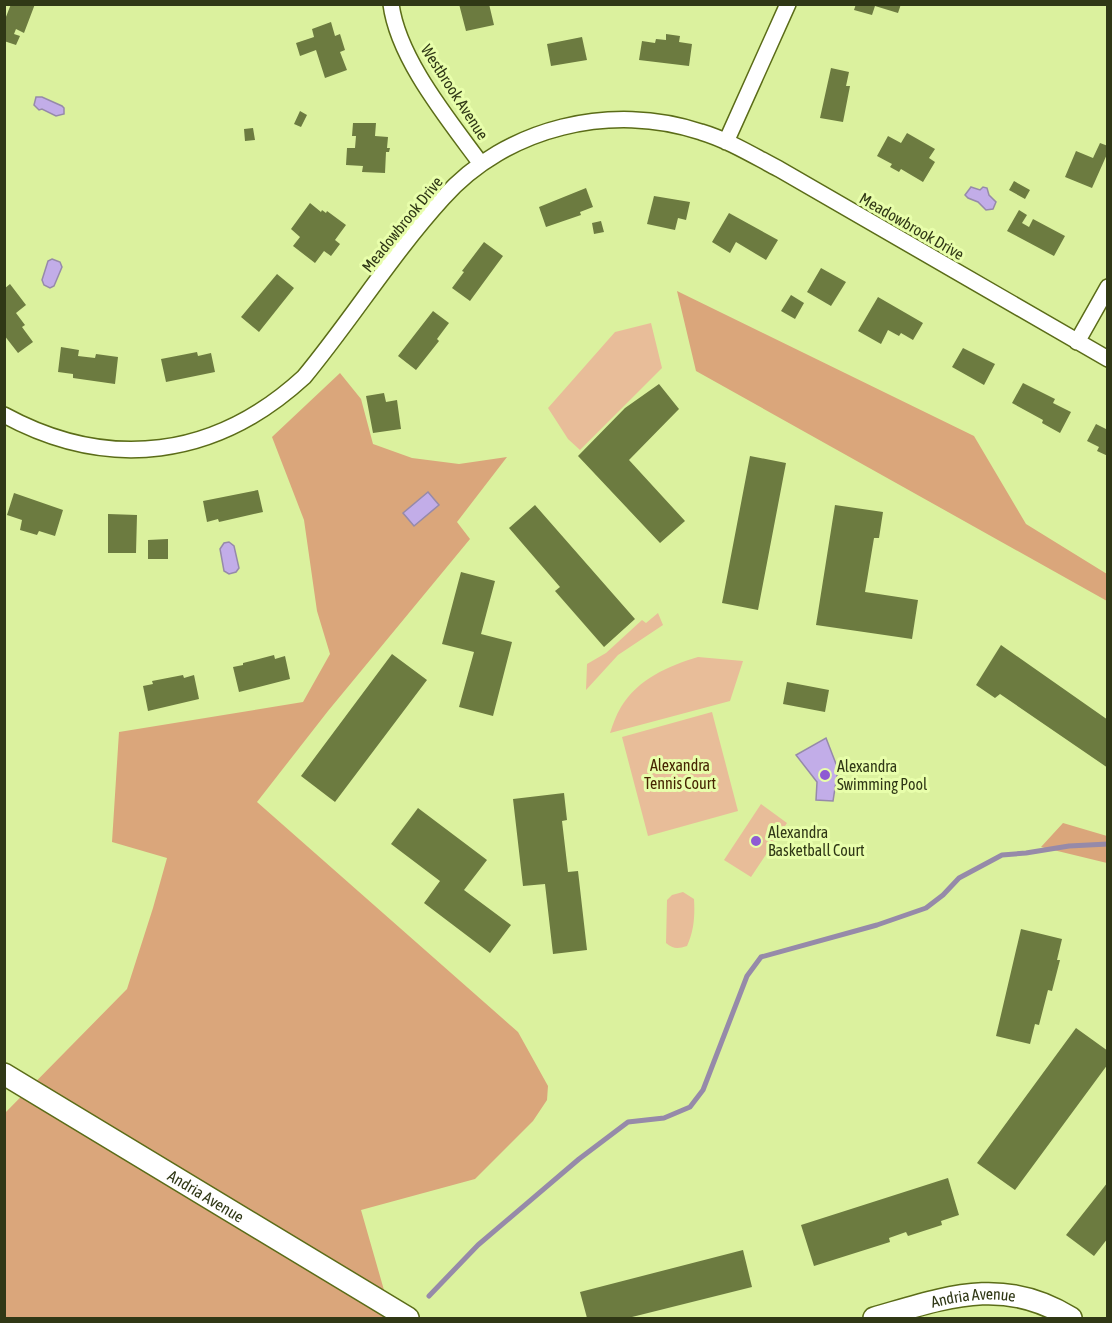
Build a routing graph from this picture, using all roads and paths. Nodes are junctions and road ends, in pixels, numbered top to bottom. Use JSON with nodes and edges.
{"nodes":[{"id":1,"x":391,"y":4,"type":"edge"},
{"id":2,"x":788,"y":4,"type":"edge"},
{"id":3,"x":726,"y":142,"type":"junction"},
{"id":4,"x":481,"y":164,"type":"junction"},
{"id":5,"x":1107,"y":287,"type":"edge"},
{"id":6,"x":1077,"y":342,"type":"junction"},
{"id":7,"x":1107,"y":359,"type":"edge"},
{"id":8,"x":4,"y":415,"type":"edge"},
{"id":9,"x":4,"y":1074,"type":"edge"},
{"id":10,"x":408,"y":1318,"type":"edge"},
{"id":11,"x":874,"y":1318,"type":"edge"},
{"id":12,"x":1071,"y":1318,"type":"edge"}],
"edges":[{"from":1,"to":4,"type":"street","name":"Westbrook Avenue"},
{"from":2,"to":3,"type":"street"},
{"from":3,"to":4,"type":"street","name":"Meadowbrook Drive"},
{"from":3,"to":6,"type":"street","name":"Meadowbrook Drive"},
{"from":4,"to":8,"type":"street","name":"Meadowbrook Drive"},
{"from":5,"to":6,"type":"street"},
{"from":6,"to":7,"type":"street","name":"Meadowbrook Drive"},
{"from":9,"to":10,"type":"street","name":"Andria Avenue"},
{"from":11,"to":12,"type":"street","name":"Andria Avenue"}]}
